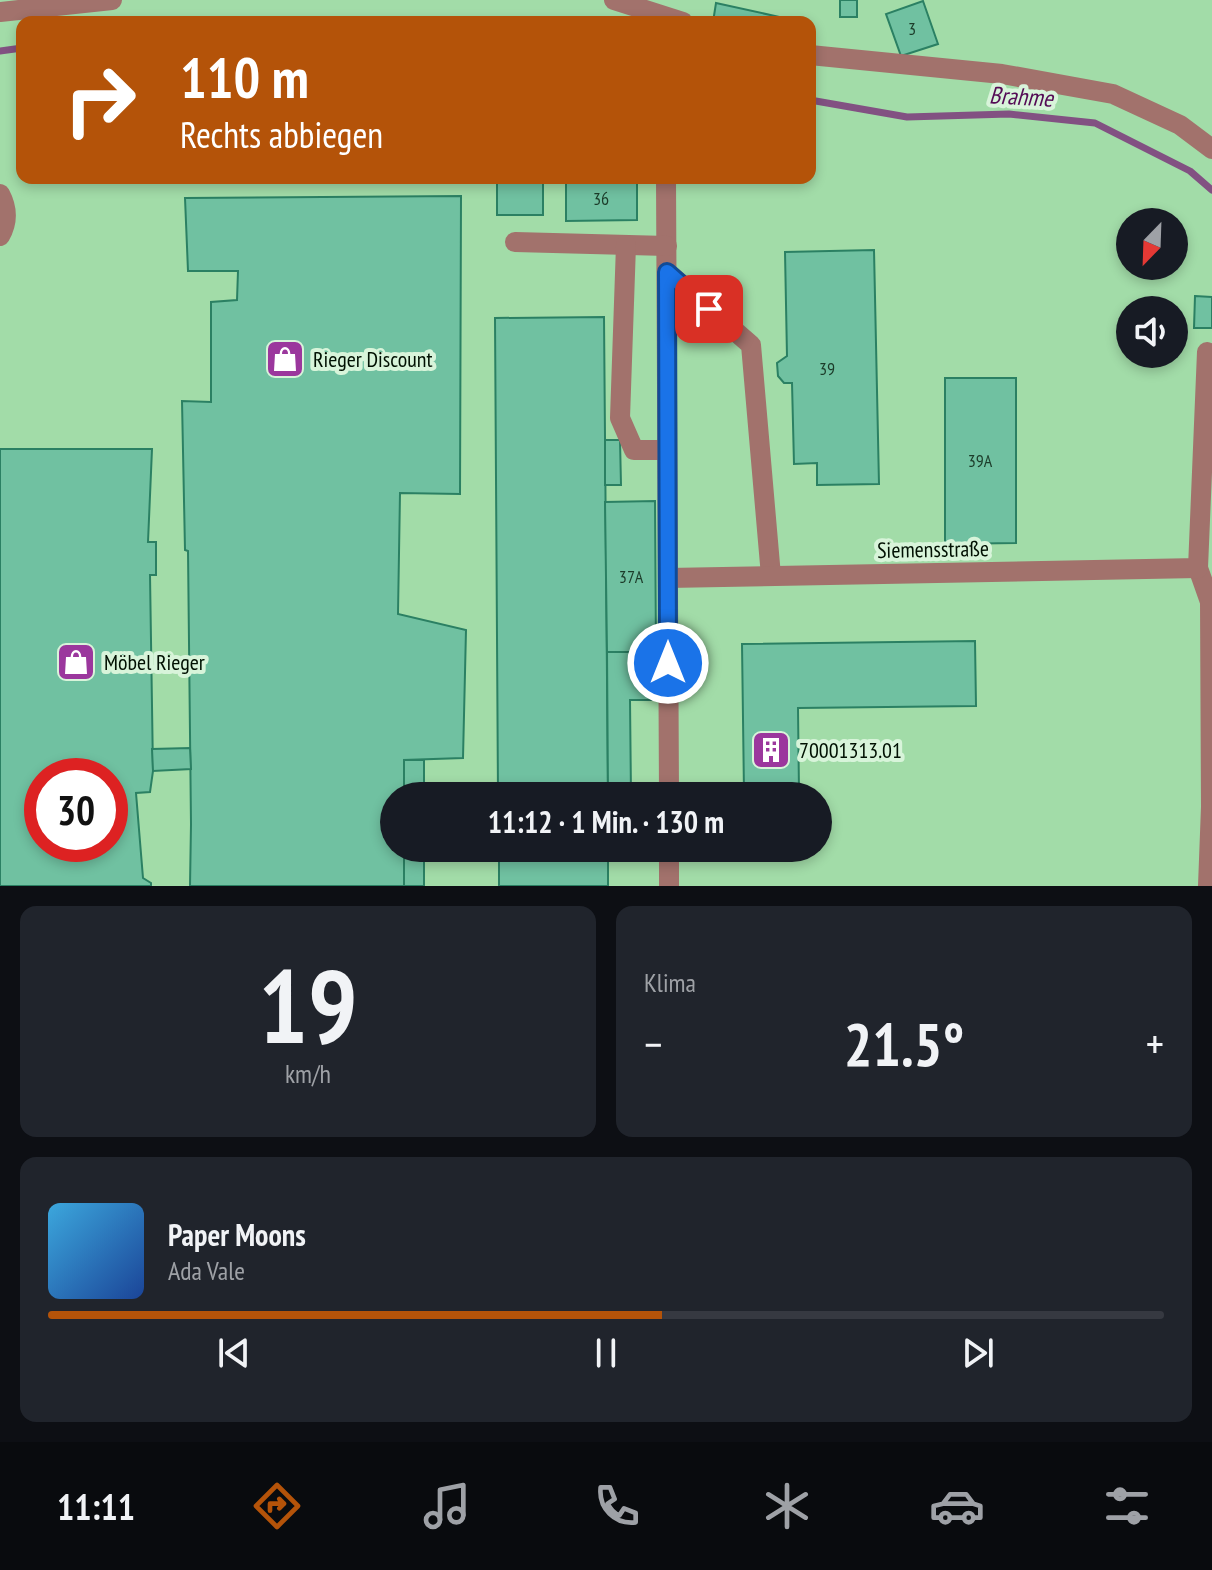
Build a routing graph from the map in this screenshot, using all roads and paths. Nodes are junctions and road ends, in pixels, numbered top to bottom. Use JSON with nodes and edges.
{"nodes":[{"id":1,"x":112,"y":0,"type":"edge"},
{"id":2,"x":614,"y":0,"type":"edge"},
{"id":3,"x":0,"y":12,"type":"edge"},
{"id":4,"x":663,"y":16,"type":"edge"},
{"id":5,"x":816,"y":56,"type":"edge"},
{"id":6,"x":1212,"y":149,"type":"edge"},
{"id":7,"x":666,"y":184,"type":"edge"},
{"id":8,"x":0,"y":194,"type":"edge"},
{"id":9,"x":0,"y":236,"type":"edge"},
{"id":10,"x":515,"y":242,"type":"dead end"},
{"id":11,"x":626,"y":245,"type":"junction"},
{"id":12,"x":667,"y":246,"type":"junction"},
{"id":13,"x":667,"y":272,"type":"junction"},
{"id":14,"x":1208,"y":363,"type":"edge"},
{"id":15,"x":667,"y":450,"type":"junction"},
{"id":16,"x":1198,"y":568,"type":"junction"},
{"id":17,"x":771,"y":576,"type":"junction"},
{"id":18,"x":668,"y":578,"type":"junction"},
{"id":19,"x":669,"y":782,"type":"edge"},
{"id":20,"x":669,"y":862,"type":"edge"},
{"id":21,"x":669,"y":886,"type":"edge"},
{"id":22,"x":1208,"y":886,"type":"edge"}],
"edges":[{"from":1,"to":3,"type":"street"},
{"from":2,"to":4,"type":"street"},
{"from":5,"to":6,"type":"street"},
{"from":7,"to":12,"type":"street"},
{"from":8,"to":9,"type":"street"},
{"from":10,"to":11,"type":"street"},
{"from":11,"to":12,"type":"street"},
{"from":11,"to":15,"type":"street"},
{"from":12,"to":13,"type":"street"},
{"from":13,"to":15,"type":"street"},
{"from":13,"to":17,"type":"street"},
{"from":14,"to":16,"type":"street"},
{"from":15,"to":18,"type":"street"},
{"from":16,"to":17,"type":"street","name":"Siemensstraße"},
{"from":16,"to":22,"type":"street"},
{"from":17,"to":18,"type":"street","name":"Siemensstraße"},
{"from":18,"to":19,"type":"street"},
{"from":20,"to":21,"type":"street"}]}
